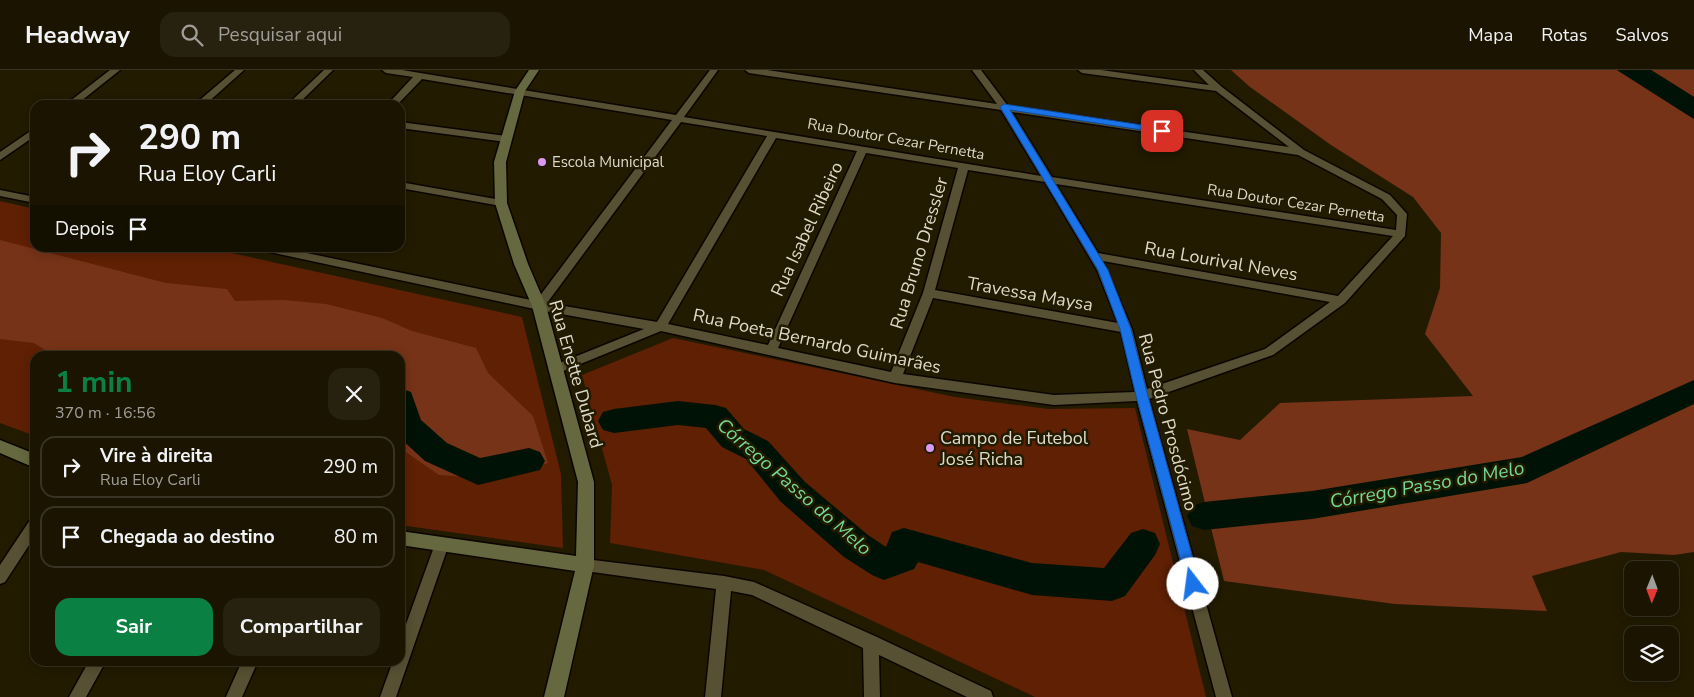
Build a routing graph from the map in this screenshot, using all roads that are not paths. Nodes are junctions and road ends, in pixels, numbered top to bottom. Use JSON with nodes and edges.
{"nodes":[{"id":1,"x":116,"y":70,"type":"edge"},
{"id":2,"x":240,"y":70,"type":"edge"},
{"id":3,"x":329,"y":70,"type":"edge"},
{"id":4,"x":386,"y":70,"type":"edge"},
{"id":5,"x":534,"y":70,"type":"edge"},
{"id":6,"x":714,"y":70,"type":"edge"},
{"id":7,"x":749,"y":70,"type":"edge"},
{"id":8,"x":976,"y":70,"type":"edge"},
{"id":9,"x":1082,"y":70,"type":"edge"},
{"id":10,"x":1198,"y":70,"type":"edge"},
{"id":11,"x":419,"y":76,"type":"junction"},
{"id":12,"x":1219,"y":90,"type":"junction"},
{"id":13,"x":520,"y":91,"type":"junction"},
{"id":14,"x":77,"y":100,"type":"edge"},
{"id":15,"x":205,"y":100,"type":"edge"},
{"id":16,"x":297,"y":100,"type":"edge"},
{"id":17,"x":397,"y":100,"type":"edge"},
{"id":18,"x":1004,"y":107,"type":"junction"},
{"id":19,"x":678,"y":118,"type":"junction"},
{"id":20,"x":405,"y":126,"type":"edge"},
{"id":21,"x":773,"y":134,"type":"junction"},
{"id":22,"x":30,"y":135,"type":"edge"},
{"id":23,"x":506,"y":139,"type":"junction"},
{"id":24,"x":864,"y":149,"type":"junction"},
{"id":25,"x":1300,"y":152,"type":"junction"},
{"id":26,"x":0,"y":157,"type":"edge"},
{"id":27,"x":964,"y":166,"type":"junction"},
{"id":28,"x":1049,"y":180,"type":"junction"},
{"id":29,"x":405,"y":186,"type":"edge"},
{"id":30,"x":0,"y":193,"type":"edge"},
{"id":31,"x":30,"y":199,"type":"edge"},
{"id":32,"x":501,"y":203,"type":"junction"},
{"id":33,"x":1401,"y":234,"type":"junction"},
{"id":34,"x":288,"y":252,"type":"edge"},
{"id":35,"x":1095,"y":256,"type":"junction"},
{"id":36,"x":929,"y":293,"type":"junction"},
{"id":37,"x":1341,"y":300,"type":"junction"},
{"id":38,"x":539,"y":306,"type":"junction"},
{"id":39,"x":660,"y":327,"type":"junction"},
{"id":40,"x":1126,"y":329,"type":"junction"},
{"id":41,"x":771,"y":351,"type":"junction"},
{"id":42,"x":556,"y":369,"type":"junction"},
{"id":43,"x":896,"y":378,"type":"junction"},
{"id":44,"x":1142,"y":396,"type":"junction"},
{"id":45,"x":0,"y":446,"type":"edge"},
{"id":46,"x":30,"y":459,"type":"edge"},
{"id":47,"x":30,"y":532,"type":"edge"},
{"id":48,"x":405,"y":539,"type":"edge"},
{"id":49,"x":442,"y":544,"type":"junction"},
{"id":50,"x":584,"y":565,"type":"junction"},
{"id":51,"x":0,"y":577,"type":"edge"},
{"id":52,"x":724,"y":583,"type":"junction"},
{"id":53,"x":871,"y":642,"type":"junction"},
{"id":54,"x":405,"y":649,"type":"edge"},
{"id":55,"x":95,"y":666,"type":"edge"},
{"id":56,"x":248,"y":666,"type":"edge"},
{"id":57,"x":399,"y":666,"type":"edge"},
{"id":58,"x":77,"y":697,"type":"edge"},
{"id":59,"x":234,"y":697,"type":"edge"},
{"id":60,"x":388,"y":697,"type":"edge"},
{"id":61,"x":554,"y":697,"type":"edge"},
{"id":62,"x":713,"y":697,"type":"edge"},
{"id":63,"x":872,"y":697,"type":"edge"},
{"id":64,"x":985,"y":697,"type":"edge"},
{"id":65,"x":1224,"y":697,"type":"edge"}],
"edges":[{"from":1,"to":14,"type":"street"},
{"from":2,"to":15,"type":"street"},
{"from":3,"to":16,"type":"street"},
{"from":4,"to":11,"type":"street","name":"Rua Doutor Cezar Pernetta"},
{"from":5,"to":13,"type":"street","name":"Rua Enette Dubard"},
{"from":6,"to":19,"type":"street"},
{"from":7,"to":18,"type":"street"},
{"from":8,"to":18,"type":"street","name":"Rua Pedro Prosdócimo"},
{"from":9,"to":12,"type":"street"},
{"from":10,"to":12,"type":"street"},
{"from":11,"to":13,"type":"street","name":"Rua Doutor Cezar Pernetta"},
{"from":11,"to":17,"type":"street"},
{"from":12,"to":25,"type":"street"},
{"from":13,"to":19,"type":"street","name":"Rua Doutor Cezar Pernetta"},
{"from":13,"to":23,"type":"street","name":"Rua Enette Dubard"},
{"from":18,"to":25,"type":"street"},
{"from":18,"to":28,"type":"street","name":"Rua Pedro Prosdócimo"},
{"from":19,"to":21,"type":"street","name":"Rua Doutor Cezar Pernetta"},
{"from":19,"to":38,"type":"street"},
{"from":20,"to":23,"type":"street"},
{"from":21,"to":24,"type":"street","name":"Rua Doutor Cezar Pernetta"},
{"from":21,"to":39,"type":"street"},
{"from":22,"to":26,"type":"street"},
{"from":23,"to":32,"type":"street","name":"Rua Enette Dubard"},
{"from":24,"to":27,"type":"street","name":"Rua Doutor Cezar Pernetta"},
{"from":24,"to":41,"type":"street","name":"Rua Isabel Ribeiro"},
{"from":25,"to":33,"type":"street"},
{"from":27,"to":28,"type":"street","name":"Rua Doutor Cezar Pernetta"},
{"from":27,"to":36,"type":"street","name":"Rua Bruno Dressler"},
{"from":28,"to":33,"type":"street","name":"Rua Doutor Cezar Pernetta"},
{"from":28,"to":35,"type":"street","name":"Rua Pedro Prosdócimo"},
{"from":29,"to":32,"type":"street"},
{"from":30,"to":31,"type":"street"},
{"from":32,"to":38,"type":"street","name":"Rua Enette Dubard"},
{"from":33,"to":37,"type":"street","name":"Rua Poeta Bernardo Guimarães"},
{"from":34,"to":38,"type":"street","name":"Rua Poeta Bernardo Guimarães"},
{"from":35,"to":37,"type":"street","name":"Rua Lourival Neves"},
{"from":35,"to":40,"type":"street","name":"Rua Pedro Prosdócimo"},
{"from":36,"to":40,"type":"street","name":"Travessa Maysa"},
{"from":36,"to":43,"type":"street","name":"Rua Bruno Dressler"},
{"from":37,"to":44,"type":"street","name":"Rua Poeta Bernardo Guimarães"},
{"from":38,"to":39,"type":"street","name":"Rua Poeta Bernardo Guimarães"},
{"from":38,"to":42,"type":"street","name":"Rua Enette Dubard"},
{"from":39,"to":41,"type":"street","name":"Rua Poeta Bernardo Guimarães"},
{"from":39,"to":42,"type":"street"},
{"from":40,"to":44,"type":"street","name":"Rua Pedro Prosdócimo"},
{"from":41,"to":43,"type":"street","name":"Rua Poeta Bernardo Guimarães"},
{"from":42,"to":50,"type":"street","name":"Rua Enette Dubard"},
{"from":43,"to":44,"type":"street","name":"Rua Poeta Bernardo Guimarães"},
{"from":44,"to":65,"type":"street","name":"Rua Pedro Prosdócimo"},
{"from":45,"to":46,"type":"street"},
{"from":47,"to":51,"type":"street"},
{"from":48,"to":49,"type":"street"},
{"from":49,"to":50,"type":"street"},
{"from":49,"to":54,"type":"street"},
{"from":50,"to":52,"type":"street"},
{"from":50,"to":61,"type":"street","name":"Rua Enette Dubard"},
{"from":52,"to":53,"type":"street"},
{"from":52,"to":62,"type":"street"},
{"from":53,"to":63,"type":"street"},
{"from":53,"to":64,"type":"street"},
{"from":55,"to":58,"type":"street"},
{"from":56,"to":59,"type":"street"},
{"from":57,"to":60,"type":"street"}]}
